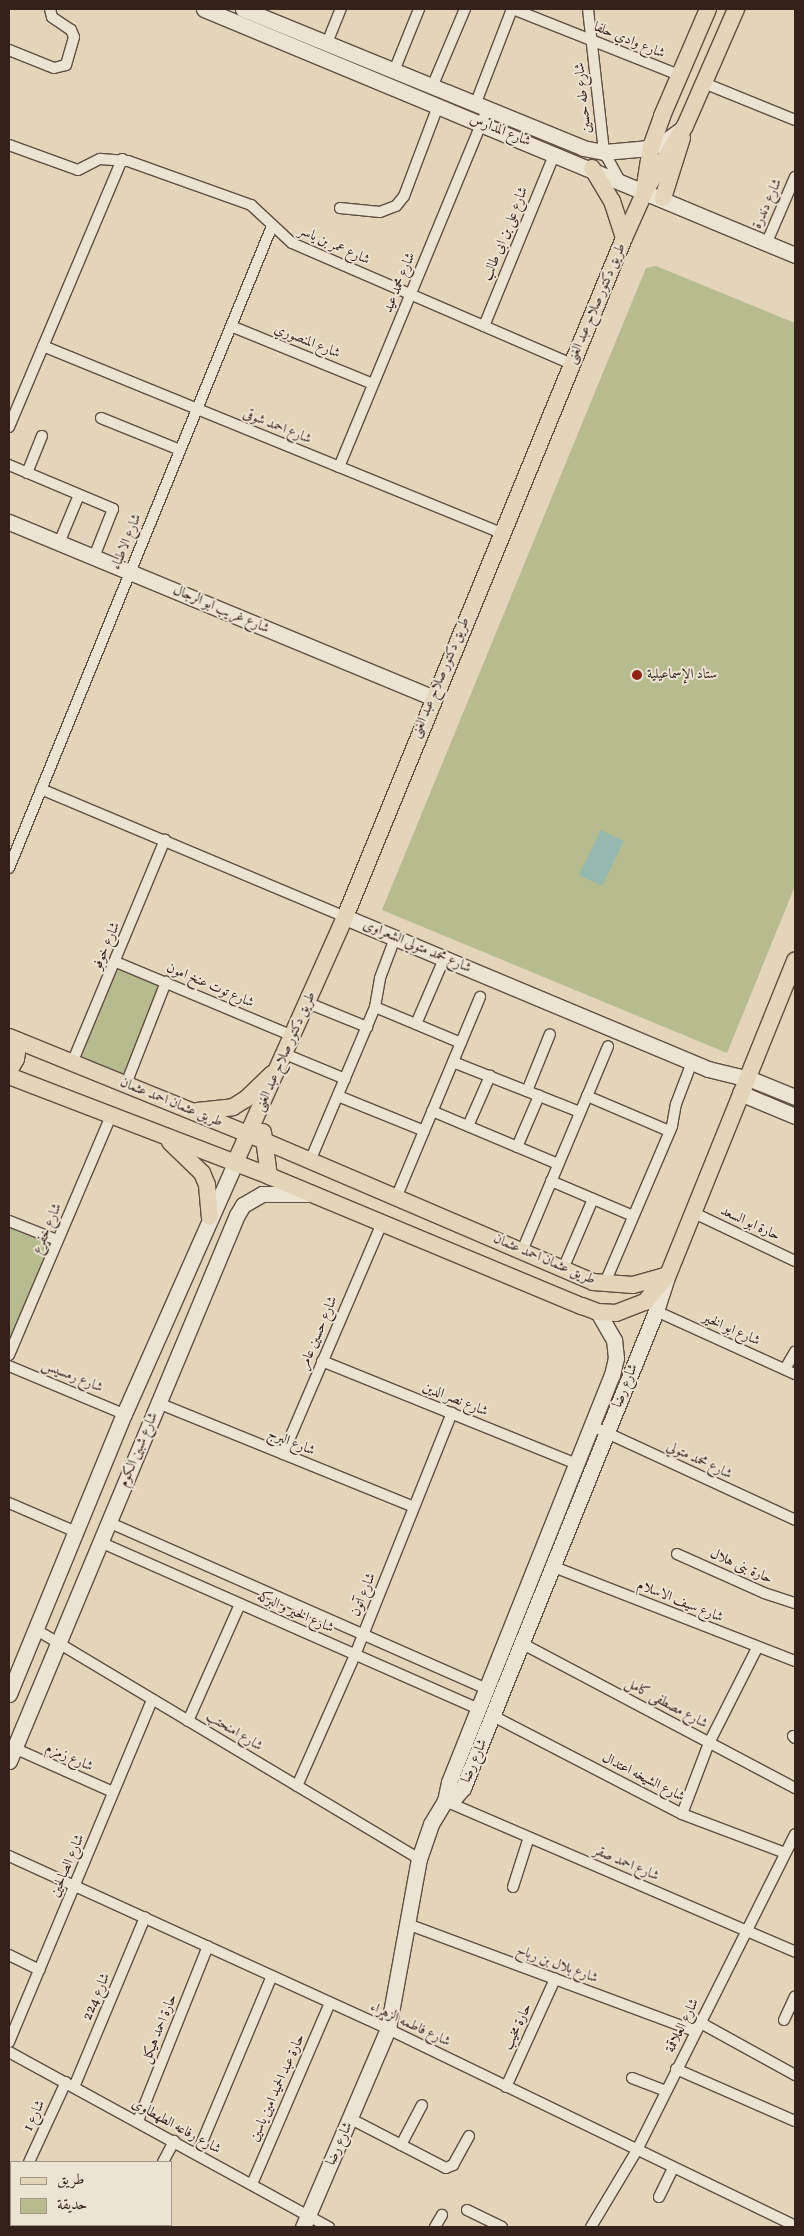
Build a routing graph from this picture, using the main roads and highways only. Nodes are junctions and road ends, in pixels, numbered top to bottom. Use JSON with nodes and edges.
{"nodes":[{"id":1,"x":708,"y":9,"type":"edge"},
{"id":2,"x":736,"y":9,"type":"edge"},
{"id":3,"x":685,"y":126,"type":"junction"},
{"id":4,"x":592,"y":168,"type":"road end"},
{"id":5,"x":645,"y":191,"type":"junction"},
{"id":6,"x":663,"y":198,"type":"road end"},
{"id":7,"x":624,"y":238,"type":"junction"},
{"id":8,"x":795,"y":961,"type":"edge"},
{"id":9,"x":14,"y":1039,"type":"edge"},
{"id":10,"x":283,"y":1060,"type":"junction"},
{"id":11,"x":9,"y":1071,"type":"edge"},
{"id":12,"x":9,"y":1076,"type":"edge"},
{"id":13,"x":265,"y":1100,"type":"junction"},
{"id":14,"x":191,"y":1111,"type":"junction"},
{"id":15,"x":159,"y":1133,"type":"junction"},
{"id":16,"x":248,"y":1134,"type":"junction"},
{"id":17,"x":264,"y":1141,"type":"junction"},
{"id":18,"x":235,"y":1163,"type":"junction"},
{"id":19,"x":269,"y":1176,"type":"junction"},
{"id":20,"x":210,"y":1217,"type":"road end"},
{"id":21,"x":668,"y":1275,"type":"junction"},
{"id":22,"x":610,"y":1285,"type":"junction"},
{"id":23,"x":616,"y":1314,"type":"junction"}],
"edges":[{"from":1,"to":5,"type":"main road","name":"طريق دكتور صلاح عبد الغنى"},
{"from":2,"to":3,"type":"main road","name":"طريق دكتور صلاح عبد الغنى"},
{"from":3,"to":5,"type":"main road","name":"طريق دكتور صلاح عبد الغنى"},
{"from":3,"to":6,"type":"main road"},
{"from":4,"to":7,"type":"main road"},
{"from":5,"to":7,"type":"main road","name":"طريق دكتور صلاح عبد الغنى"},
{"from":7,"to":10,"type":"main road","name":"طريق دكتور صلاح عبد الغنى"},
{"from":8,"to":21,"type":"main road","name":"شارع رضا"},
{"from":9,"to":11,"type":"main road"},
{"from":9,"to":14,"type":"main road","name":"طريق عثمان احمد عثمان"},
{"from":10,"to":13,"type":"main road","name":"طريق دكتور صلاح عبد الغنى"},
{"from":10,"to":14,"type":"main road"},
{"from":12,"to":15,"type":"main road","name":"طريق عثمان احمد عثمان"},
{"from":13,"to":16,"type":"main road","name":"طريق دكتور صلاح عبد الغنى"},
{"from":13,"to":17,"type":"main road"},
{"from":14,"to":16,"type":"main road","name":"طريق عثمان احمد عثمان"},
{"from":15,"to":18,"type":"main road","name":"طريق عثمان احمد عثمان"},
{"from":15,"to":20,"type":"main road"},
{"from":16,"to":17,"type":"main road","name":"طريق عثمان احمد عثمان"},
{"from":16,"to":18,"type":"main road","name":"طريق دكتور صلاح عبد الغنى"},
{"from":17,"to":19,"type":"main road"},
{"from":17,"to":22,"type":"main road","name":"طريق عثمان احمد عثمان"},
{"from":18,"to":19,"type":"main road","name":"طريق عثمان احمد عثمان"},
{"from":19,"to":23,"type":"main road","name":"طريق عثمان احمد عثمان"},
{"from":21,"to":22,"type":"main road","name":"طريق عثمان احمد عثمان"},
{"from":21,"to":23,"type":"main road","name":"طريق عثمان احمد عثمان"},
{"from":22,"to":23,"type":"main road"}]}
